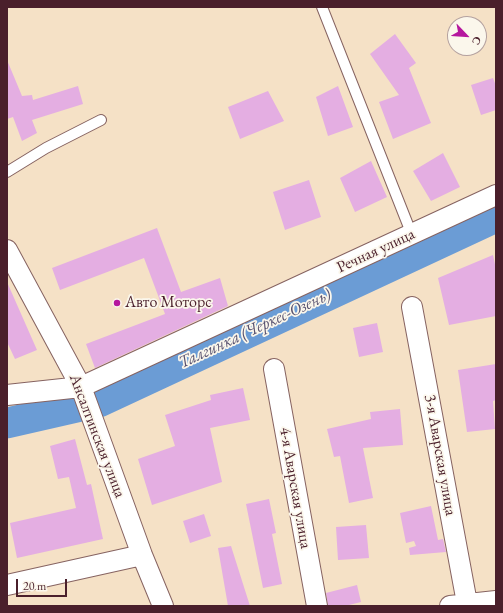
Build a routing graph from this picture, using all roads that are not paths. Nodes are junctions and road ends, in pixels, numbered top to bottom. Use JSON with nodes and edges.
{"nodes":[{"id":1,"x":322,"y":7,"type":"edge"},
{"id":2,"x":101,"y":120,"type":"dead end"},
{"id":3,"x":7,"y":172,"type":"edge"},
{"id":4,"x":496,"y":195,"type":"edge"},
{"id":5,"x":412,"y":235,"type":"junction"},
{"id":6,"x":7,"y":250,"type":"edge"},
{"id":7,"x":412,"y":307,"type":"dead end"},
{"id":8,"x":274,"y":369,"type":"dead end"},
{"id":9,"x":83,"y":392,"type":"junction"},
{"id":10,"x":7,"y":395,"type":"edge"},
{"id":11,"x":142,"y":555,"type":"junction"},
{"id":12,"x":7,"y":585,"type":"edge"},
{"id":13,"x":496,"y":601,"type":"edge"},
{"id":14,"x":458,"y":605,"type":"edge"},
{"id":15,"x":163,"y":606,"type":"edge"},
{"id":16,"x":317,"y":606,"type":"edge"}],
"edges":[{"from":1,"to":5,"type":"lane"},
{"from":2,"to":3,"type":"lane"},
{"from":4,"to":5,"type":"street","name":"Речная улица"},
{"from":5,"to":9,"type":"street","name":"Речная улица"},
{"from":6,"to":9,"type":"street","name":"Ансалтинская улица"},
{"from":7,"to":14,"type":"street","name":"3-я Аварская улица"},
{"from":8,"to":16,"type":"street","name":"4-я Аварская улица"},
{"from":9,"to":10,"type":"street","name":"Речная улица"},
{"from":9,"to":11,"type":"street","name":"Ансалтинская улица"},
{"from":11,"to":12,"type":"street"},
{"from":11,"to":15,"type":"street","name":"Ансалтинская улица"},
{"from":13,"to":14,"type":"street"}]}
